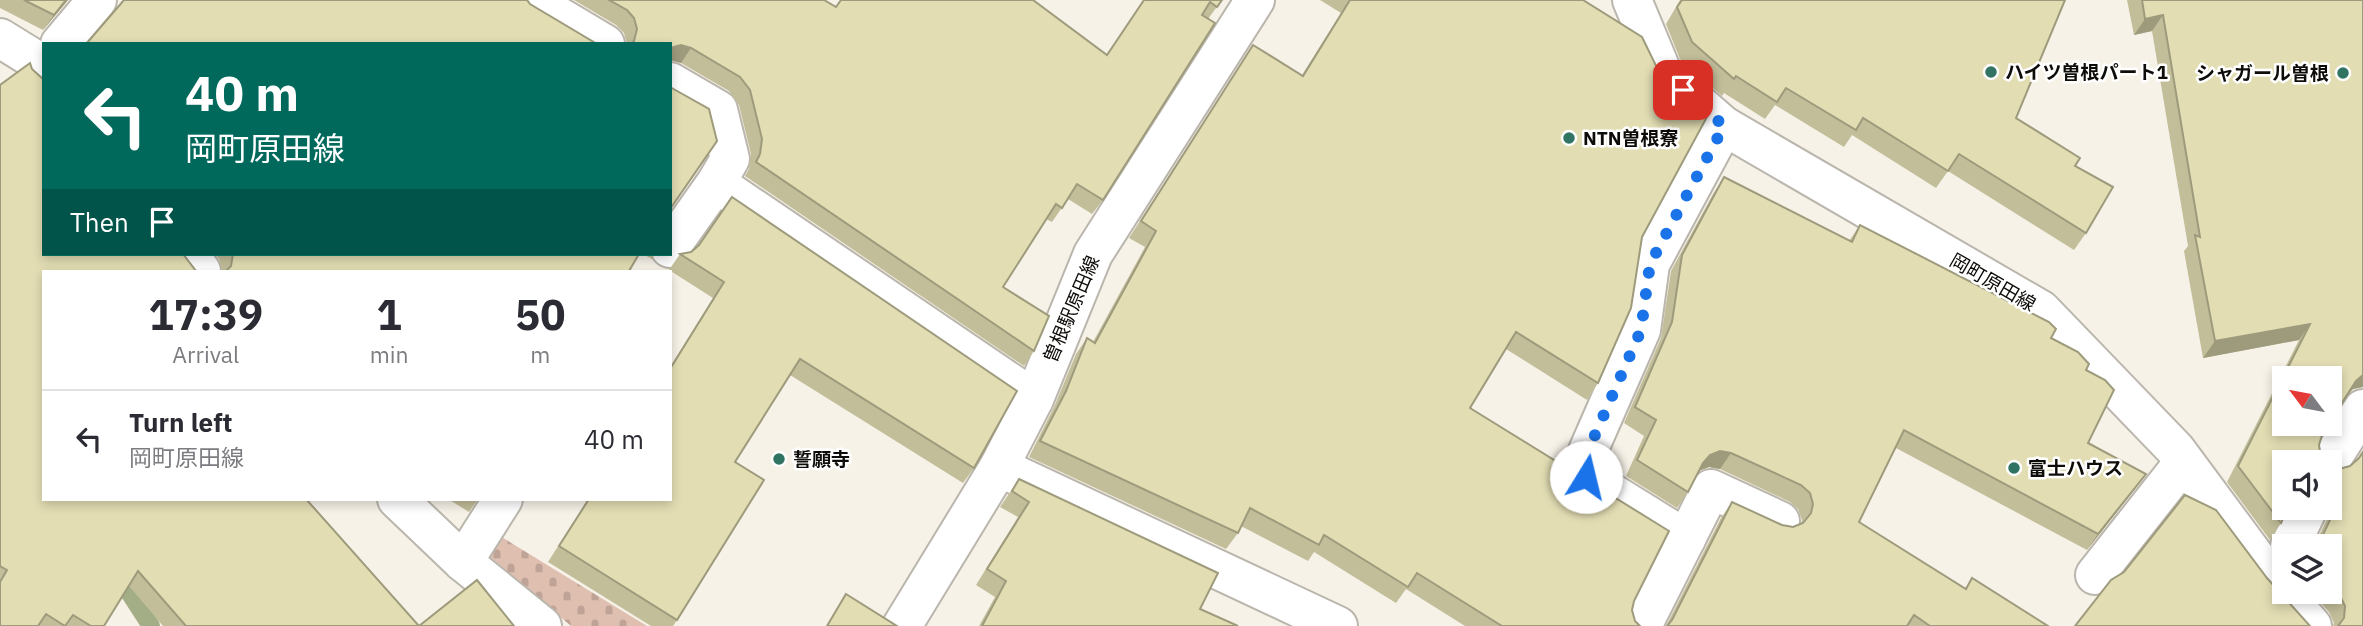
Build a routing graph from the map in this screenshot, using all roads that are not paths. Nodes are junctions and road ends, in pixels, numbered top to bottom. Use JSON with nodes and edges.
{"nodes":[{"id":1,"x":97,"y":0,"type":"edge"},
{"id":2,"x":531,"y":0,"type":"edge"},
{"id":3,"x":1255,"y":0,"type":"edge"},
{"id":4,"x":1632,"y":0,"type":"edge"},
{"id":5,"x":0,"y":38,"type":"edge"},
{"id":6,"x":64,"y":42,"type":"edge"},
{"id":7,"x":602,"y":42,"type":"edge"},
{"id":8,"x":42,"y":59,"type":"edge"},
{"id":9,"x":672,"y":83,"type":"edge"},
{"id":10,"x":1724,"y":126,"type":"junction"},
{"id":11,"x":716,"y":183,"type":"junction"},
{"id":12,"x":672,"y":245,"type":"edge"},
{"id":13,"x":1034,"y":399,"type":"junction"},
{"id":14,"x":2363,"y":410,"type":"edge"},
{"id":15,"x":2337,"y":450,"type":"edge"},
{"id":16,"x":2184,"y":462,"type":"junction"},
{"id":17,"x":999,"y":467,"type":"junction"},
{"id":18,"x":399,"y":501,"type":"edge"},
{"id":19,"x":502,"y":501,"type":"edge"},
{"id":20,"x":1780,"y":521,"type":"edge"},
{"id":21,"x":1686,"y":539,"type":"junction"},
{"id":22,"x":463,"y":562,"type":"junction"},
{"id":23,"x":2095,"y":575,"type":"dead end"},
{"id":24,"x":2272,"y":580,"type":"edge"},
{"id":25,"x":542,"y":626,"type":"edge"},
{"id":26,"x":902,"y":626,"type":"edge"},
{"id":27,"x":1338,"y":626,"type":"edge"},
{"id":28,"x":1642,"y":626,"type":"edge"}],
"edges":[{"from":1,"to":6,"type":"street"},
{"from":2,"to":7,"type":"street"},
{"from":3,"to":13,"type":"street","name":"曽根駅原田線"},
{"from":4,"to":10,"type":"street","name":"岡町原田線"},
{"from":5,"to":8,"type":"street"},
{"from":9,"to":11,"type":"street"},
{"from":10,"to":16,"type":"street","name":"岡町原田線"},
{"from":10,"to":21,"type":"street"},
{"from":11,"to":12,"type":"street"},
{"from":11,"to":13,"type":"street"},
{"from":13,"to":17,"type":"street","name":"曽根駅原田線"},
{"from":14,"to":15,"type":"street"},
{"from":16,"to":23,"type":"street"},
{"from":16,"to":24,"type":"street","name":"岡町原田線"},
{"from":17,"to":26,"type":"street","name":"曽根駅原田線"},
{"from":17,"to":27,"type":"street"},
{"from":18,"to":22,"type":"street"},
{"from":19,"to":22,"type":"street"},
{"from":20,"to":21,"type":"street"},
{"from":21,"to":28,"type":"street"},
{"from":22,"to":25,"type":"street"}]}
